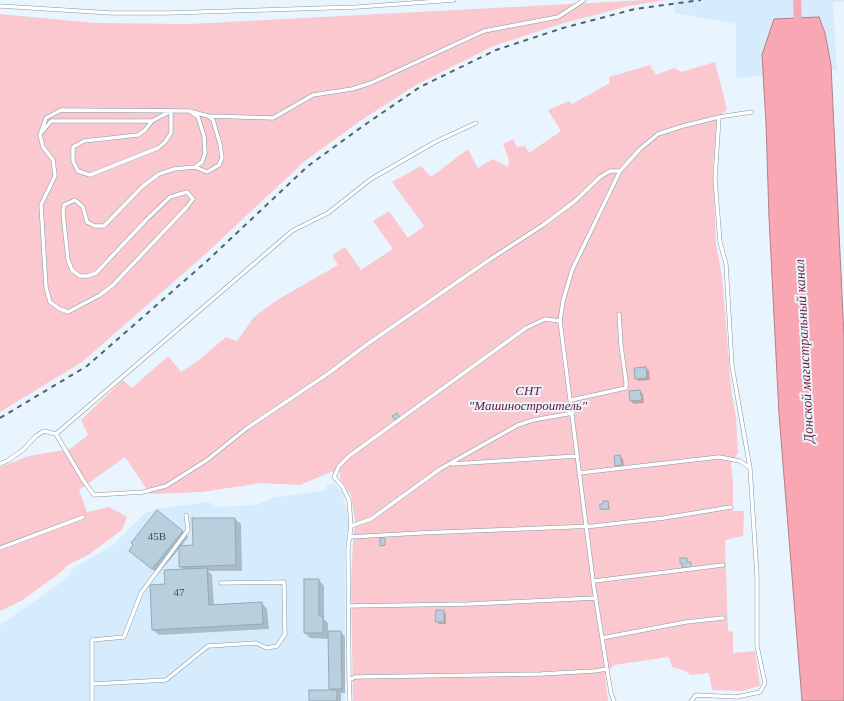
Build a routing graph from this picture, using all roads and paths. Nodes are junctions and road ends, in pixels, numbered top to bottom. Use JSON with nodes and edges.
{"nodes":[{"id":1,"x":454,"y":0,"type":"edge"},
{"id":2,"x":584,"y":0,"type":"edge"},
{"id":3,"x":0,"y":6,"type":"edge"},
{"id":4,"x":171,"y":111,"type":"junction"},
{"id":5,"x":190,"y":111,"type":"junction"},
{"id":6,"x":752,"y":112,"type":"dead end"},
{"id":7,"x":208,"y":116,"type":"junction"},
{"id":8,"x":720,"y":117,"type":"junction"},
{"id":9,"x":152,"y":121,"type":"junction"},
{"id":10,"x":476,"y":123,"type":"dead end"},
{"id":11,"x":40,"y":135,"type":"junction"},
{"id":12,"x":195,"y":168,"type":"junction"},
{"id":13,"x":620,"y":171,"type":"junction"},
{"id":14,"x":619,"y":314,"type":"dead end"},
{"id":15,"x":560,"y":321,"type":"junction"},
{"id":16,"x":571,"y":400,"type":"junction"},
{"id":17,"x":573,"y":413,"type":"junction"},
{"id":18,"x":56,"y":434,"type":"junction"},
{"id":19,"x":577,"y":456,"type":"junction"},
{"id":20,"x":0,"y":464,"type":"edge"},
{"id":21,"x":450,"y":464,"type":"junction"},
{"id":22,"x":750,"y":468,"type":"junction"},
{"id":23,"x":579,"y":473,"type":"junction"},
{"id":24,"x":731,"y":507,"type":"dead end"},
{"id":25,"x":186,"y":515,"type":"dead end"},
{"id":26,"x":83,"y":517,"type":"dead end"},
{"id":27,"x":351,"y":526,"type":"junction"},
{"id":28,"x":586,"y":526,"type":"junction"},
{"id":29,"x":350,"y":537,"type":"junction"},
{"id":30,"x":0,"y":548,"type":"edge"},
{"id":31,"x":723,"y":565,"type":"dead end"},
{"id":32,"x":594,"y":581,"type":"junction"},
{"id":33,"x":221,"y":582,"type":"dead end"},
{"id":34,"x":596,"y":598,"type":"junction"},
{"id":35,"x":348,"y":606,"type":"junction"},
{"id":36,"x":723,"y":618,"type":"dead end"},
{"id":37,"x":602,"y":638,"type":"junction"},
{"id":38,"x":607,"y":669,"type":"junction"},
{"id":39,"x":349,"y":680,"type":"junction"},
{"id":40,"x":92,"y":684,"type":"junction"},
{"id":41,"x":92,"y":701,"type":"edge"},
{"id":42,"x":350,"y":701,"type":"edge"},
{"id":43,"x":614,"y":701,"type":"edge"},
{"id":44,"x":691,"y":701,"type":"edge"}],
"edges":[{"from":1,"to":3,"type":"lane"},
{"from":2,"to":7,"type":"lane"},
{"from":4,"to":5,"type":"lane"},
{"from":4,"to":9,"type":"lane"},
{"from":4,"to":9,"type":"lane"},
{"from":4,"to":11,"type":"lane"},
{"from":5,"to":7,"type":"lane"},
{"from":5,"to":12,"type":"lane"},
{"from":6,"to":8,"type":"lane"},
{"from":7,"to":12,"type":"lane"},
{"from":8,"to":13,"type":"lane"},
{"from":8,"to":22,"type":"lane"},
{"from":9,"to":11,"type":"lane"},
{"from":10,"to":18,"type":"lane"},
{"from":11,"to":12,"type":"lane"},
{"from":13,"to":15,"type":"lane"},
{"from":13,"to":18,"type":"lane"},
{"from":14,"to":16,"type":"lane"},
{"from":15,"to":16,"type":"lane"},
{"from":15,"to":27,"type":"lane"},
{"from":16,"to":17,"type":"lane"},
{"from":17,"to":19,"type":"lane"},
{"from":17,"to":21,"type":"lane"},
{"from":18,"to":20,"type":"lane"},
{"from":19,"to":21,"type":"lane"},
{"from":19,"to":23,"type":"lane"},
{"from":21,"to":27,"type":"lane"},
{"from":22,"to":23,"type":"lane"},
{"from":22,"to":44,"type":"lane"},
{"from":23,"to":28,"type":"lane"},
{"from":24,"to":28,"type":"lane"},
{"from":25,"to":40,"type":"lane"},
{"from":26,"to":30,"type":"lane"},
{"from":27,"to":29,"type":"lane"},
{"from":28,"to":29,"type":"lane"},
{"from":28,"to":32,"type":"lane"},
{"from":29,"to":35,"type":"lane"},
{"from":31,"to":32,"type":"lane"},
{"from":32,"to":34,"type":"lane"},
{"from":33,"to":40,"type":"lane"},
{"from":34,"to":35,"type":"lane"},
{"from":34,"to":37,"type":"lane"},
{"from":35,"to":39,"type":"lane"},
{"from":36,"to":37,"type":"lane"},
{"from":37,"to":38,"type":"lane"},
{"from":38,"to":39,"type":"lane"},
{"from":38,"to":43,"type":"lane"},
{"from":39,"to":42,"type":"lane"},
{"from":40,"to":41,"type":"lane"}]}
